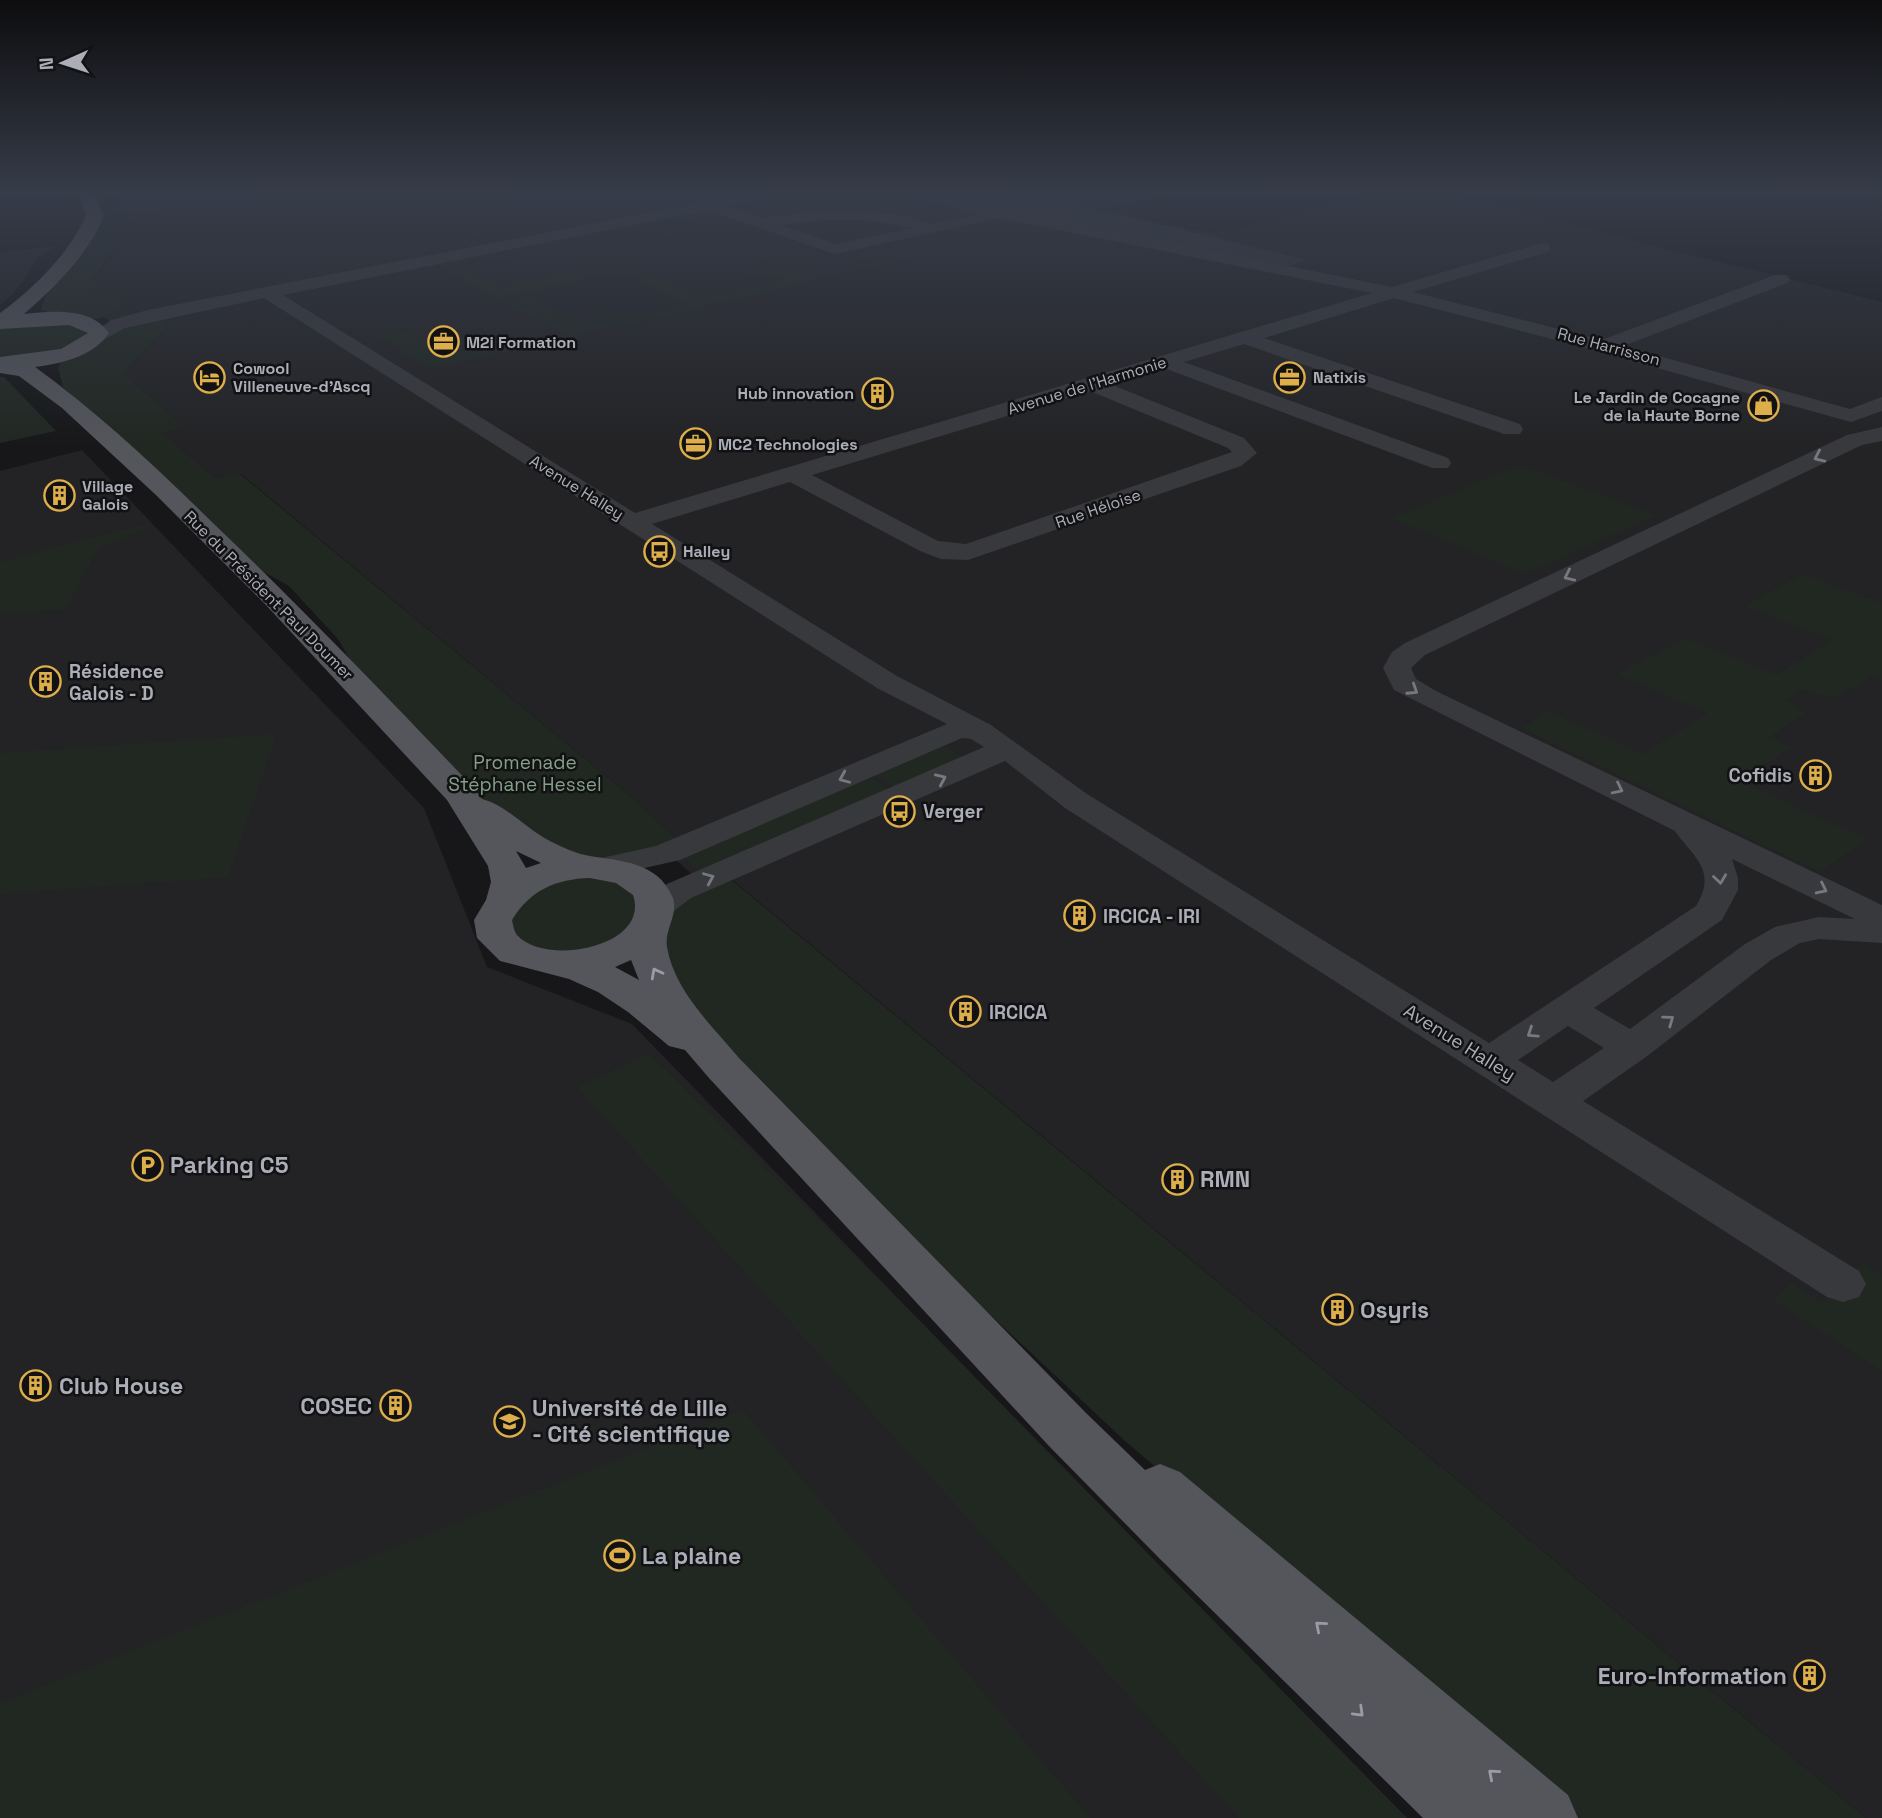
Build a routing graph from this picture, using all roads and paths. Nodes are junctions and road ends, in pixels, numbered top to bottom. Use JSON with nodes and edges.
{"nodes":[{"id":1,"x":338,"y":278,"type":"edge"},
{"id":2,"x":1324,"y":278,"type":"edge"},
{"id":3,"x":1443,"y":278,"type":"edge"},
{"id":4,"x":49,"y":279,"type":"joint"},
{"id":5,"x":1782,"y":279,"type":"dead end"},
{"id":6,"x":266,"y":292,"type":"junction"},
{"id":7,"x":1393,"y":293,"type":"junction"},
{"id":8,"x":148,"y":316,"type":"junction"},
{"id":9,"x":71,"y":319,"type":"junction"},
{"id":10,"x":0,"y":323,"type":"edge"},
{"id":11,"x":96,"y":338,"type":"junction"},
{"id":12,"x":1245,"y":338,"type":"junction"},
{"id":13,"x":1606,"y":345,"type":"junction"},
{"id":14,"x":67,"y":353,"type":"junction"},
{"id":15,"x":1165,"y":362,"type":"junction"},
{"id":16,"x":0,"y":365,"type":"edge"},
{"id":17,"x":1091,"y":384,"type":"junction"},
{"id":18,"x":1882,"y":403,"type":"edge"},
{"id":19,"x":70,"y":404,"type":"junction"},
{"id":20,"x":1851,"y":416,"type":"junction"},
{"id":21,"x":1882,"y":426,"type":"edge"},
{"id":22,"x":1512,"y":429,"type":"dead end"},
{"id":23,"x":1882,"y":434,"type":"edge"},
{"id":24,"x":1440,"y":463,"type":"dead end"},
{"id":25,"x":793,"y":474,"type":"junction"},
{"id":26,"x":632,"y":522,"type":"junction"},
{"id":27,"x":980,"y":741,"type":"junction"},
{"id":28,"x":461,"y":793,"type":"junction"},
{"id":29,"x":1663,"y":811,"type":"junction"},
{"id":30,"x":593,"y":867,"type":"junction"},
{"id":31,"x":504,"y":899,"type":"junction"},
{"id":32,"x":1882,"y":919,"type":"edge"},
{"id":33,"x":651,"y":922,"type":"junction"},
{"id":34,"x":1882,"y":932,"type":"edge"},
{"id":35,"x":556,"y":964,"type":"junction"},
{"id":36,"x":1567,"y":1009,"type":"junction"},
{"id":37,"x":1632,"y":1048,"type":"junction"},
{"id":38,"x":1489,"y":1061,"type":"junction"},
{"id":39,"x":724,"y":1068,"type":"junction"},
{"id":40,"x":1553,"y":1101,"type":"junction"},
{"id":41,"x":1843,"y":1284,"type":"dead end"},
{"id":42,"x":963,"y":1318,"type":"junction"},
{"id":43,"x":1470,"y":1818,"type":"edge"},
{"id":44,"x":1545,"y":1818,"type":"edge"}],
"edges":[{"from":1,"to":6,"type":"street"},
{"from":2,"to":7,"type":"street","name":"Rue Harrisson"},
{"from":3,"to":7,"type":"street","name":"Avenue de l'Harmonie"},
{"from":4,"to":9,"type":"main road"},
{"from":4,"to":10,"type":"main road"},
{"from":5,"to":13,"type":"street"},
{"from":6,"to":8,"type":"street"},
{"from":6,"to":26,"type":"street","name":"Avenue Halley"},
{"from":7,"to":12,"type":"street","name":"Avenue de l'Harmonie"},
{"from":7,"to":13,"type":"street","name":"Rue Harrisson"},
{"from":8,"to":9,"type":"street"},
{"from":8,"to":11,"type":"street"},
{"from":9,"to":10,"type":"main road"},
{"from":9,"to":11,"type":"main road"},
{"from":11,"to":14,"type":"main road"},
{"from":12,"to":15,"type":"street","name":"Avenue de l'Harmonie"},
{"from":12,"to":22,"type":"street"},
{"from":13,"to":20,"type":"street","name":"Rue Harrisson"},
{"from":14,"to":16,"type":"main road"},
{"from":14,"to":19,"type":"main road","name":"Rue du Président Paul Doumer"},
{"from":15,"to":17,"type":"street","name":"Avenue de l'Harmonie"},
{"from":15,"to":24,"type":"street"},
{"from":16,"to":19,"type":"main road","name":"Rue du Président Paul Doumer"},
{"from":17,"to":25,"type":"street","name":"Avenue de l'Harmonie"},
{"from":17,"to":25,"type":"street","name":"Rue Héloise"},
{"from":18,"to":20,"type":"street"},
{"from":19,"to":28,"type":"main road","name":"Rue du Président Paul Doumer"},
{"from":20,"to":21,"type":"street","name":"Rue Harrisson"},
{"from":23,"to":29,"type":"street","one_way":true},
{"from":25,"to":26,"type":"street","name":"Avenue de l'Harmonie"},
{"from":26,"to":27,"type":"street","name":"Avenue Halley"},
{"from":27,"to":30,"type":"street","one_way":true},
{"from":33,"to":27,"type":"street","one_way":true},
{"from":27,"to":38,"type":"street","name":"Avenue Halley"},
{"from":28,"to":30,"type":"main road","name":"Rue du Président Paul Doumer"},
{"from":28,"to":31,"type":"main road","name":"Rue du Président Paul Doumer"},
{"from":29,"to":32,"type":"street","one_way":true},
{"from":29,"to":36,"type":"street","one_way":true},
{"from":30,"to":31,"type":"main road"},
{"from":30,"to":33,"type":"main road"},
{"from":31,"to":35,"type":"main road"},
{"from":33,"to":35,"type":"main road"},
{"from":39,"to":33,"type":"main road","one_way":true},
{"from":37,"to":34,"type":"street","one_way":true},
{"from":35,"to":39,"type":"main road"},
{"from":36,"to":37,"type":"street"},
{"from":36,"to":38,"type":"street","one_way":true},
{"from":37,"to":40,"type":"street"},
{"from":38,"to":40,"type":"street","name":"Avenue Halley"},
{"from":39,"to":42,"type":"main road"},
{"from":40,"to":41,"type":"street","name":"Avenue Halley"},
{"from":42,"to":43,"type":"main road","one_way":true},
{"from":44,"to":42,"type":"main road","one_way":true}]}
